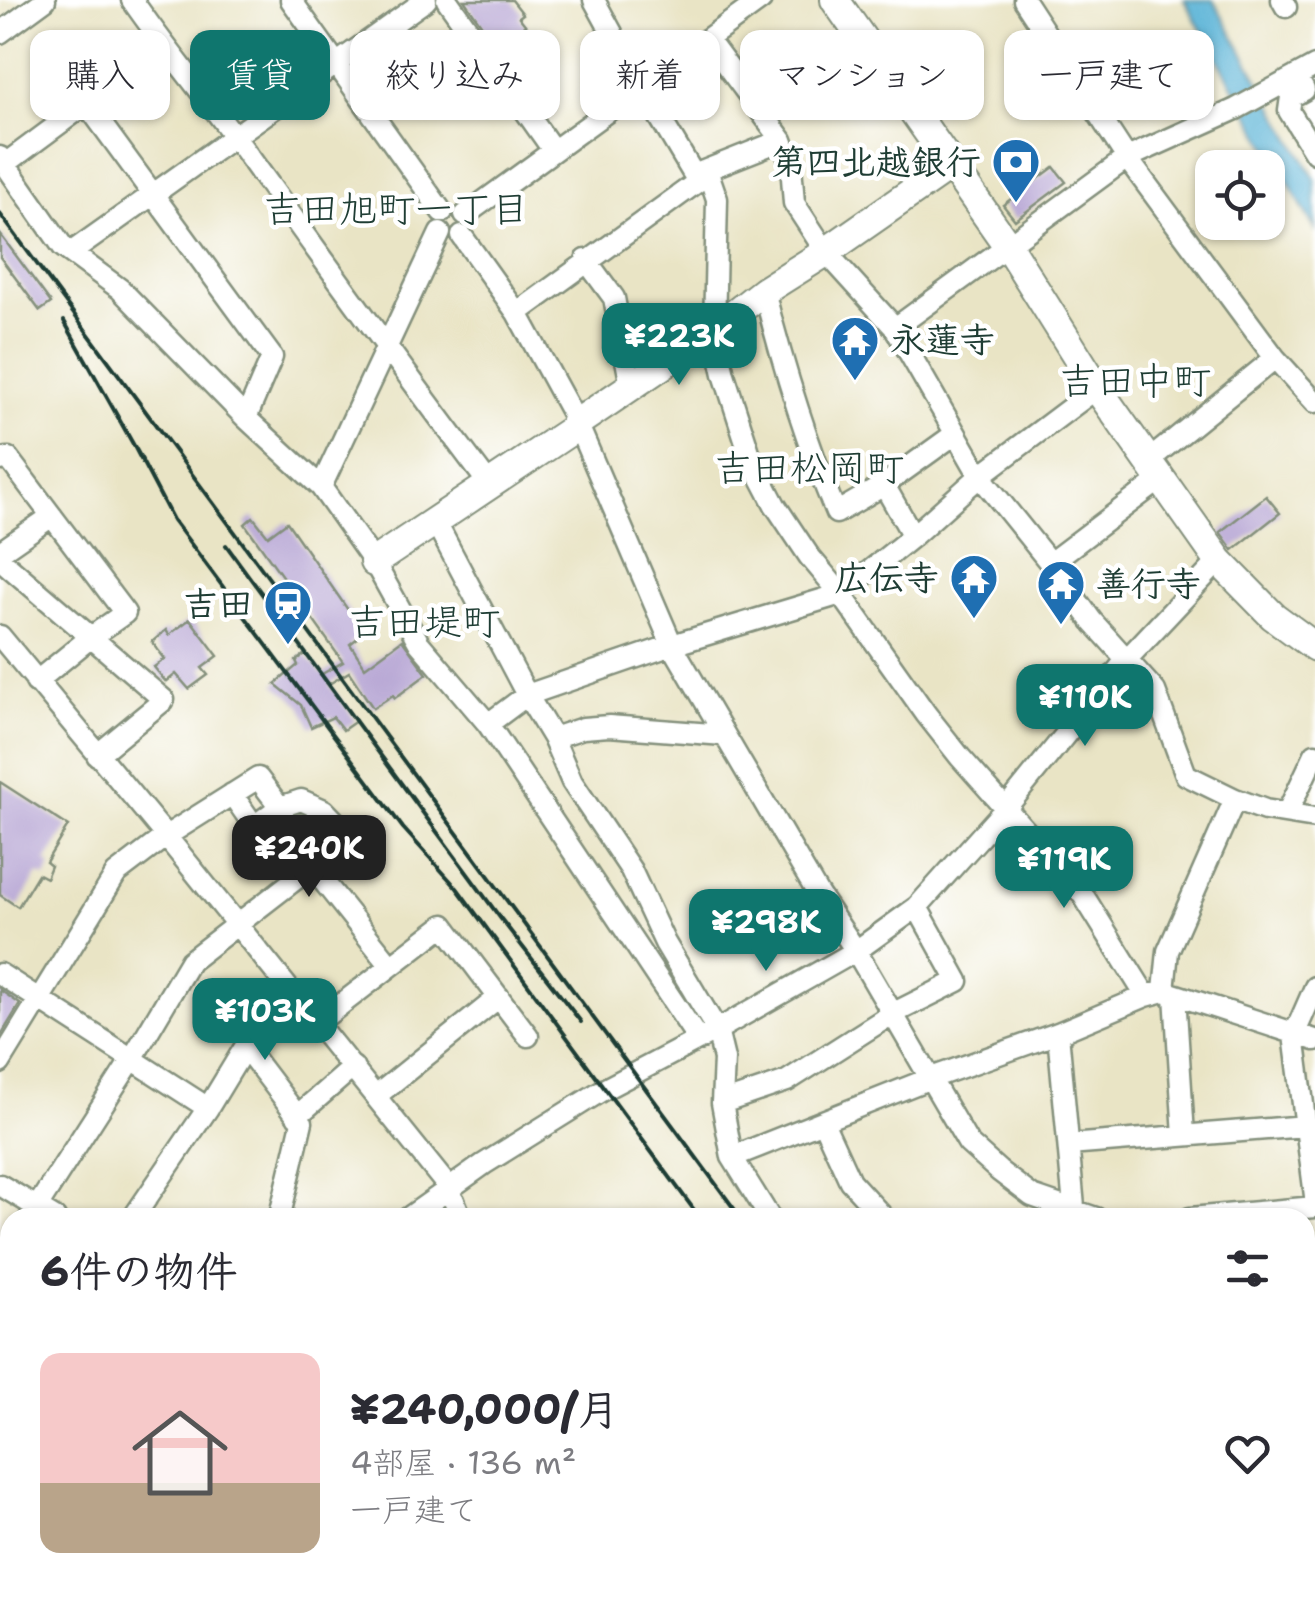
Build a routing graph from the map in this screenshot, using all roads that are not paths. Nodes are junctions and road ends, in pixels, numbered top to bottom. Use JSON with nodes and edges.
{"nodes":[{"id":1,"x":46,"y":0,"type":"edge"},
{"id":2,"x":132,"y":0,"type":"edge"},
{"id":3,"x":290,"y":0,"type":"edge"},
{"id":4,"x":426,"y":0,"type":"edge"},
{"id":5,"x":447,"y":0,"type":"edge"},
{"id":6,"x":594,"y":0,"type":"edge"},
{"id":7,"x":761,"y":0,"type":"edge"},
{"id":8,"x":835,"y":0,"type":"edge"},
{"id":9,"x":1024,"y":0,"type":"edge"},
{"id":10,"x":153,"y":30,"type":"edge"},
{"id":11,"x":611,"y":30,"type":"edge"},
{"id":12,"x":720,"y":30,"type":"edge"},
{"id":13,"x":0,"y":33,"type":"edge"},
{"id":14,"x":170,"y":54,"type":"edge"},
{"id":15,"x":720,"y":55,"type":"edge"},
{"id":16,"x":337,"y":63,"type":"junction"},
{"id":17,"x":1315,"y":66,"type":"edge"},
{"id":18,"x":1289,"y":80,"type":"junction"},
{"id":19,"x":62,"y":120,"type":"edge"},
{"id":20,"x":98,"y":120,"type":"edge"},
{"id":21,"x":595,"y":120,"type":"edge"},
{"id":22,"x":665,"y":120,"type":"edge"},
{"id":23,"x":234,"y":136,"type":"junction"},
{"id":24,"x":782,"y":140,"type":"junction"},
{"id":25,"x":553,"y":150,"type":"junction"},
{"id":26,"x":1315,"y":153,"type":"edge"},
{"id":27,"x":1127,"y":158,"type":"junction"},
{"id":28,"x":2,"y":161,"type":"edge"},
{"id":29,"x":951,"y":165,"type":"junction"},
{"id":30,"x":701,"y":173,"type":"junction"},
{"id":31,"x":153,"y":194,"type":"junction"},
{"id":32,"x":442,"y":212,"type":"junction"},
{"id":33,"x":464,"y":225,"type":"junction"},
{"id":34,"x":440,"y":233,"type":"junction"},
{"id":35,"x":1008,"y":246,"type":"junction"},
{"id":36,"x":72,"y":252,"type":"junction"},
{"id":37,"x":826,"y":252,"type":"junction"},
{"id":38,"x":586,"y":260,"type":"junction"},
{"id":39,"x":764,"y":291,"type":"junction"},
{"id":40,"x":517,"y":313,"type":"junction"},
{"id":41,"x":895,"y":328,"type":"junction"},
{"id":42,"x":714,"y":330,"type":"junction"},
{"id":43,"x":385,"y":347,"type":"junction"},
{"id":44,"x":1275,"y":358,"type":"junction"},
{"id":45,"x":631,"y":386,"type":"junction"},
{"id":46,"x":1097,"y":388,"type":"junction"},
{"id":47,"x":1315,"y":402,"type":"edge"},
{"id":48,"x":246,"y":418,"type":"junction"},
{"id":49,"x":577,"y":424,"type":"junction"},
{"id":50,"x":955,"y":434,"type":"junction"},
{"id":51,"x":0,"y":460,"type":"edge"},
{"id":52,"x":1155,"y":470,"type":"junction"},
{"id":53,"x":980,"y":476,"type":"junction"},
{"id":54,"x":489,"y":484,"type":"junction"},
{"id":55,"x":884,"y":485,"type":"junction"},
{"id":56,"x":320,"y":487,"type":"junction"},
{"id":57,"x":52,"y":516,"type":"junction"},
{"id":58,"x":435,"y":521,"type":"junction"},
{"id":59,"x":913,"y":536,"type":"junction"},
{"id":60,"x":0,"y":555,"type":"edge"},
{"id":61,"x":1219,"y":561,"type":"junction"},
{"id":62,"x":374,"y":562,"type":"junction"},
{"id":63,"x":1050,"y":563,"type":"junction"},
{"id":64,"x":842,"y":594,"type":"junction"},
{"id":65,"x":0,"y":636,"type":"edge"},
{"id":66,"x":90,"y":636,"type":"junction"},
{"id":67,"x":672,"y":645,"type":"junction"},
{"id":68,"x":1315,"y":647,"type":"edge"},
{"id":69,"x":1126,"y":660,"type":"junction"},
{"id":70,"x":36,"y":682,"type":"junction"},
{"id":71,"x":527,"y":695,"type":"junction"},
{"id":72,"x":488,"y":724,"type":"junction"},
{"id":73,"x":724,"y":735,"type":"junction"},
{"id":74,"x":553,"y":738,"type":"junction"},
{"id":75,"x":1315,"y":754,"type":"edge"},
{"id":76,"x":97,"y":755,"type":"junction"},
{"id":77,"x":232,"y":794,"type":"junction"},
{"id":78,"x":1235,"y":799,"type":"junction"},
{"id":79,"x":280,"y":808,"type":"junction"},
{"id":80,"x":1006,"y":808,"type":"junction"},
{"id":81,"x":1287,"y":813,"type":"junction"},
{"id":82,"x":1315,"y":818,"type":"edge"},
{"id":83,"x":166,"y":836,"type":"junction"},
{"id":84,"x":312,"y":867,"type":"junction"},
{"id":85,"x":917,"y":907,"type":"junction"},
{"id":86,"x":238,"y":924,"type":"junction"},
{"id":87,"x":856,"y":951,"type":"junction"},
{"id":88,"x":390,"y":966,"type":"junction"},
{"id":89,"x":0,"y":974,"type":"edge"},
{"id":90,"x":1315,"y":987,"type":"edge"},
{"id":91,"x":1161,"y":994,"type":"junction"},
{"id":92,"x":297,"y":997,"type":"junction"},
{"id":93,"x":39,"y":998,"type":"junction"},
{"id":94,"x":499,"y":998,"type":"junction"},
{"id":95,"x":892,"y":1014,"type":"junction"},
{"id":96,"x":317,"y":1022,"type":"junction"},
{"id":97,"x":1058,"y":1033,"type":"junction"},
{"id":98,"x":708,"y":1034,"type":"junction"},
{"id":99,"x":528,"y":1036,"type":"dead end"},
{"id":100,"x":1304,"y":1038,"type":"edge"},
{"id":101,"x":245,"y":1048,"type":"junction"},
{"id":102,"x":132,"y":1059,"type":"junction"},
{"id":103,"x":0,"y":1064,"type":"edge"},
{"id":104,"x":353,"y":1068,"type":"junction"},
{"id":105,"x":931,"y":1078,"type":"junction"},
{"id":106,"x":376,"y":1096,"type":"junction"},
{"id":107,"x":722,"y":1104,"type":"junction"},
{"id":108,"x":208,"y":1108,"type":"junction"},
{"id":109,"x":297,"y":1116,"type":"junction"},
{"id":110,"x":823,"y":1122,"type":"junction"},
{"id":111,"x":1304,"y":1126,"type":"junction"},
{"id":112,"x":1184,"y":1135,"type":"junction"},
{"id":113,"x":1069,"y":1144,"type":"junction"},
{"id":114,"x":732,"y":1157,"type":"junction"},
{"id":115,"x":0,"y":1185,"type":"edge"},
{"id":116,"x":449,"y":1188,"type":"junction"},
{"id":117,"x":1315,"y":1196,"type":"edge"},
{"id":118,"x":32,"y":1208,"type":"edge"},
{"id":119,"x":44,"y":1208,"type":"edge"},
{"id":120,"x":140,"y":1208,"type":"edge"},
{"id":121,"x":282,"y":1208,"type":"edge"},
{"id":122,"x":422,"y":1208,"type":"edge"},
{"id":123,"x":457,"y":1208,"type":"edge"},
{"id":124,"x":764,"y":1208,"type":"edge"},
{"id":125,"x":875,"y":1208,"type":"edge"},
{"id":126,"x":1059,"y":1208,"type":"edge"},
{"id":127,"x":1074,"y":1208,"type":"edge"}],
"edges":[{"from":1,"to":13,"type":"street"},
{"from":2,"to":10,"type":"street"},
{"from":3,"to":16,"type":"street"},
{"from":4,"to":16,"type":"street"},
{"from":5,"to":25,"type":"street"},
{"from":6,"to":11,"type":"street"},
{"from":7,"to":12,"type":"street"},
{"from":8,"to":29,"type":"main road"},
{"from":9,"to":27,"type":"street"},
{"from":14,"to":23,"type":"street"},
{"from":15,"to":24,"type":"street"},
{"from":16,"to":23,"type":"street"},
{"from":16,"to":32,"type":"street"},
{"from":17,"to":18,"type":"street"},
{"from":18,"to":26,"type":"street"},
{"from":18,"to":27,"type":"street"},
{"from":19,"to":28,"type":"street"},
{"from":20,"to":31,"type":"street"},
{"from":21,"to":25,"type":"street"},
{"from":22,"to":30,"type":"street"},
{"from":23,"to":31,"type":"street"},
{"from":23,"to":43,"type":"street"},
{"from":24,"to":30,"type":"street"},
{"from":24,"to":37,"type":"street"},
{"from":25,"to":33,"type":"street"},
{"from":27,"to":35,"type":"street"},
{"from":27,"to":44,"type":"street"},
{"from":28,"to":36,"type":"street"},
{"from":29,"to":35,"type":"main road"},
{"from":29,"to":37,"type":"main road"},
{"from":30,"to":38,"type":"street"},
{"from":30,"to":42,"type":"street"},
{"from":31,"to":36,"type":"street"},
{"from":31,"to":48,"type":"street"},
{"from":32,"to":33,"type":"street"},
{"from":32,"to":34,"type":"street"},
{"from":33,"to":34,"type":"street"},
{"from":33,"to":40,"type":"street"},
{"from":34,"to":43,"type":"street"},
{"from":35,"to":41,"type":"street"},
{"from":35,"to":46,"type":"main road"},
{"from":36,"to":48,"type":"street"},
{"from":37,"to":39,"type":"main road"},
{"from":37,"to":41,"type":"street"},
{"from":38,"to":40,"type":"street"},
{"from":38,"to":45,"type":"street"},
{"from":39,"to":42,"type":"main road"},
{"from":39,"to":55,"type":"street"},
{"from":40,"to":49,"type":"street"},
{"from":41,"to":50,"type":"street"},
{"from":42,"to":45,"type":"main road"},
{"from":42,"to":64,"type":"street"},
{"from":43,"to":54,"type":"street"},
{"from":43,"to":56,"type":"street"},
{"from":44,"to":47,"type":"street"},
{"from":44,"to":52,"type":"street"},
{"from":45,"to":49,"type":"main road"},
{"from":46,"to":52,"type":"main road"},
{"from":46,"to":53,"type":"street"},
{"from":48,"to":56,"type":"street"},
{"from":49,"to":54,"type":"main road"},
{"from":49,"to":67,"type":"street"},
{"from":50,"to":53,"type":"street"},
{"from":50,"to":55,"type":"street"},
{"from":51,"to":57,"type":"street"},
{"from":52,"to":61,"type":"main road"},
{"from":52,"to":63,"type":"street"},
{"from":53,"to":59,"type":"street"},
{"from":53,"to":63,"type":"street"},
{"from":54,"to":58,"type":"main road"},
{"from":55,"to":59,"type":"street"},
{"from":56,"to":62,"type":"street"},
{"from":57,"to":60,"type":"street"},
{"from":57,"to":66,"type":"street"},
{"from":58,"to":62,"type":"main road"},
{"from":58,"to":71,"type":"street"},
{"from":59,"to":64,"type":"street"},
{"from":60,"to":66,"type":"street"},
{"from":61,"to":68,"type":"main road"},
{"from":61,"to":69,"type":"street"},
{"from":62,"to":72,"type":"street"},
{"from":63,"to":69,"type":"street"},
{"from":64,"to":67,"type":"street"},
{"from":64,"to":80,"type":"street"},
{"from":65,"to":70,"type":"street"},
{"from":66,"to":70,"type":"street"},
{"from":66,"to":76,"type":"street"},
{"from":67,"to":71,"type":"street"},
{"from":67,"to":73,"type":"street"},
{"from":69,"to":78,"type":"street"},
{"from":69,"to":80,"type":"street"},
{"from":70,"to":76,"type":"street"},
{"from":71,"to":72,"type":"street"},
{"from":71,"to":74,"type":"street"},
{"from":72,"to":98,"type":"street"},
{"from":73,"to":74,"type":"street"},
{"from":73,"to":87,"type":"street"},
{"from":74,"to":98,"type":"street"},
{"from":75,"to":81,"type":"street"},
{"from":76,"to":83,"type":"street"},
{"from":77,"to":79,"type":"street"},
{"from":77,"to":79,"type":"street"},
{"from":77,"to":83,"type":"street"},
{"from":78,"to":81,"type":"street"},
{"from":78,"to":91,"type":"street"},
{"from":79,"to":84,"type":"street"},
{"from":80,"to":85,"type":"street"},
{"from":80,"to":91,"type":"street"},
{"from":81,"to":82,"type":"street"},
{"from":83,"to":86,"type":"street"},
{"from":83,"to":93,"type":"street"},
{"from":84,"to":86,"type":"street"},
{"from":84,"to":88,"type":"street"},
{"from":85,"to":87,"type":"street"},
{"from":85,"to":95,"type":"street"},
{"from":86,"to":92,"type":"street"},
{"from":86,"to":102,"type":"street"},
{"from":87,"to":95,"type":"street"},
{"from":87,"to":98,"type":"street"},
{"from":88,"to":94,"type":"street"},
{"from":88,"to":96,"type":"street"},
{"from":89,"to":93,"type":"street"},
{"from":90,"to":100,"type":"street"},
{"from":91,"to":97,"type":"street"},
{"from":91,"to":100,"type":"street"},
{"from":91,"to":112,"type":"street"},
{"from":92,"to":96,"type":"street"},
{"from":92,"to":101,"type":"street"},
{"from":93,"to":102,"type":"street"},
{"from":93,"to":103,"type":"street"},
{"from":94,"to":99,"type":"street"},
{"from":94,"to":106,"type":"street"},
{"from":95,"to":105,"type":"street"},
{"from":95,"to":107,"type":"street"},
{"from":96,"to":104,"type":"street"},
{"from":97,"to":105,"type":"street"},
{"from":97,"to":113,"type":"street"},
{"from":98,"to":107,"type":"street"},
{"from":98,"to":116,"type":"street"},
{"from":100,"to":111,"type":"street"},
{"from":101,"to":108,"type":"street"},
{"from":101,"to":109,"type":"street"},
{"from":102,"to":108,"type":"street"},
{"from":102,"to":119,"type":"street"},
{"from":104,"to":106,"type":"street"},
{"from":104,"to":109,"type":"street"},
{"from":105,"to":110,"type":"street"},
{"from":105,"to":126,"type":"street"},
{"from":106,"to":116,"type":"street"},
{"from":107,"to":114,"type":"street"},
{"from":108,"to":120,"type":"street"},
{"from":109,"to":121,"type":"street"},
{"from":110,"to":114,"type":"street"},
{"from":110,"to":125,"type":"street"},
{"from":111,"to":112,"type":"street"},
{"from":111,"to":117,"type":"street"},
{"from":112,"to":113,"type":"street"},
{"from":113,"to":127,"type":"street"},
{"from":114,"to":124,"type":"street"},
{"from":115,"to":118,"type":"street"},
{"from":116,"to":122,"type":"street"},
{"from":116,"to":123,"type":"street"}]}
